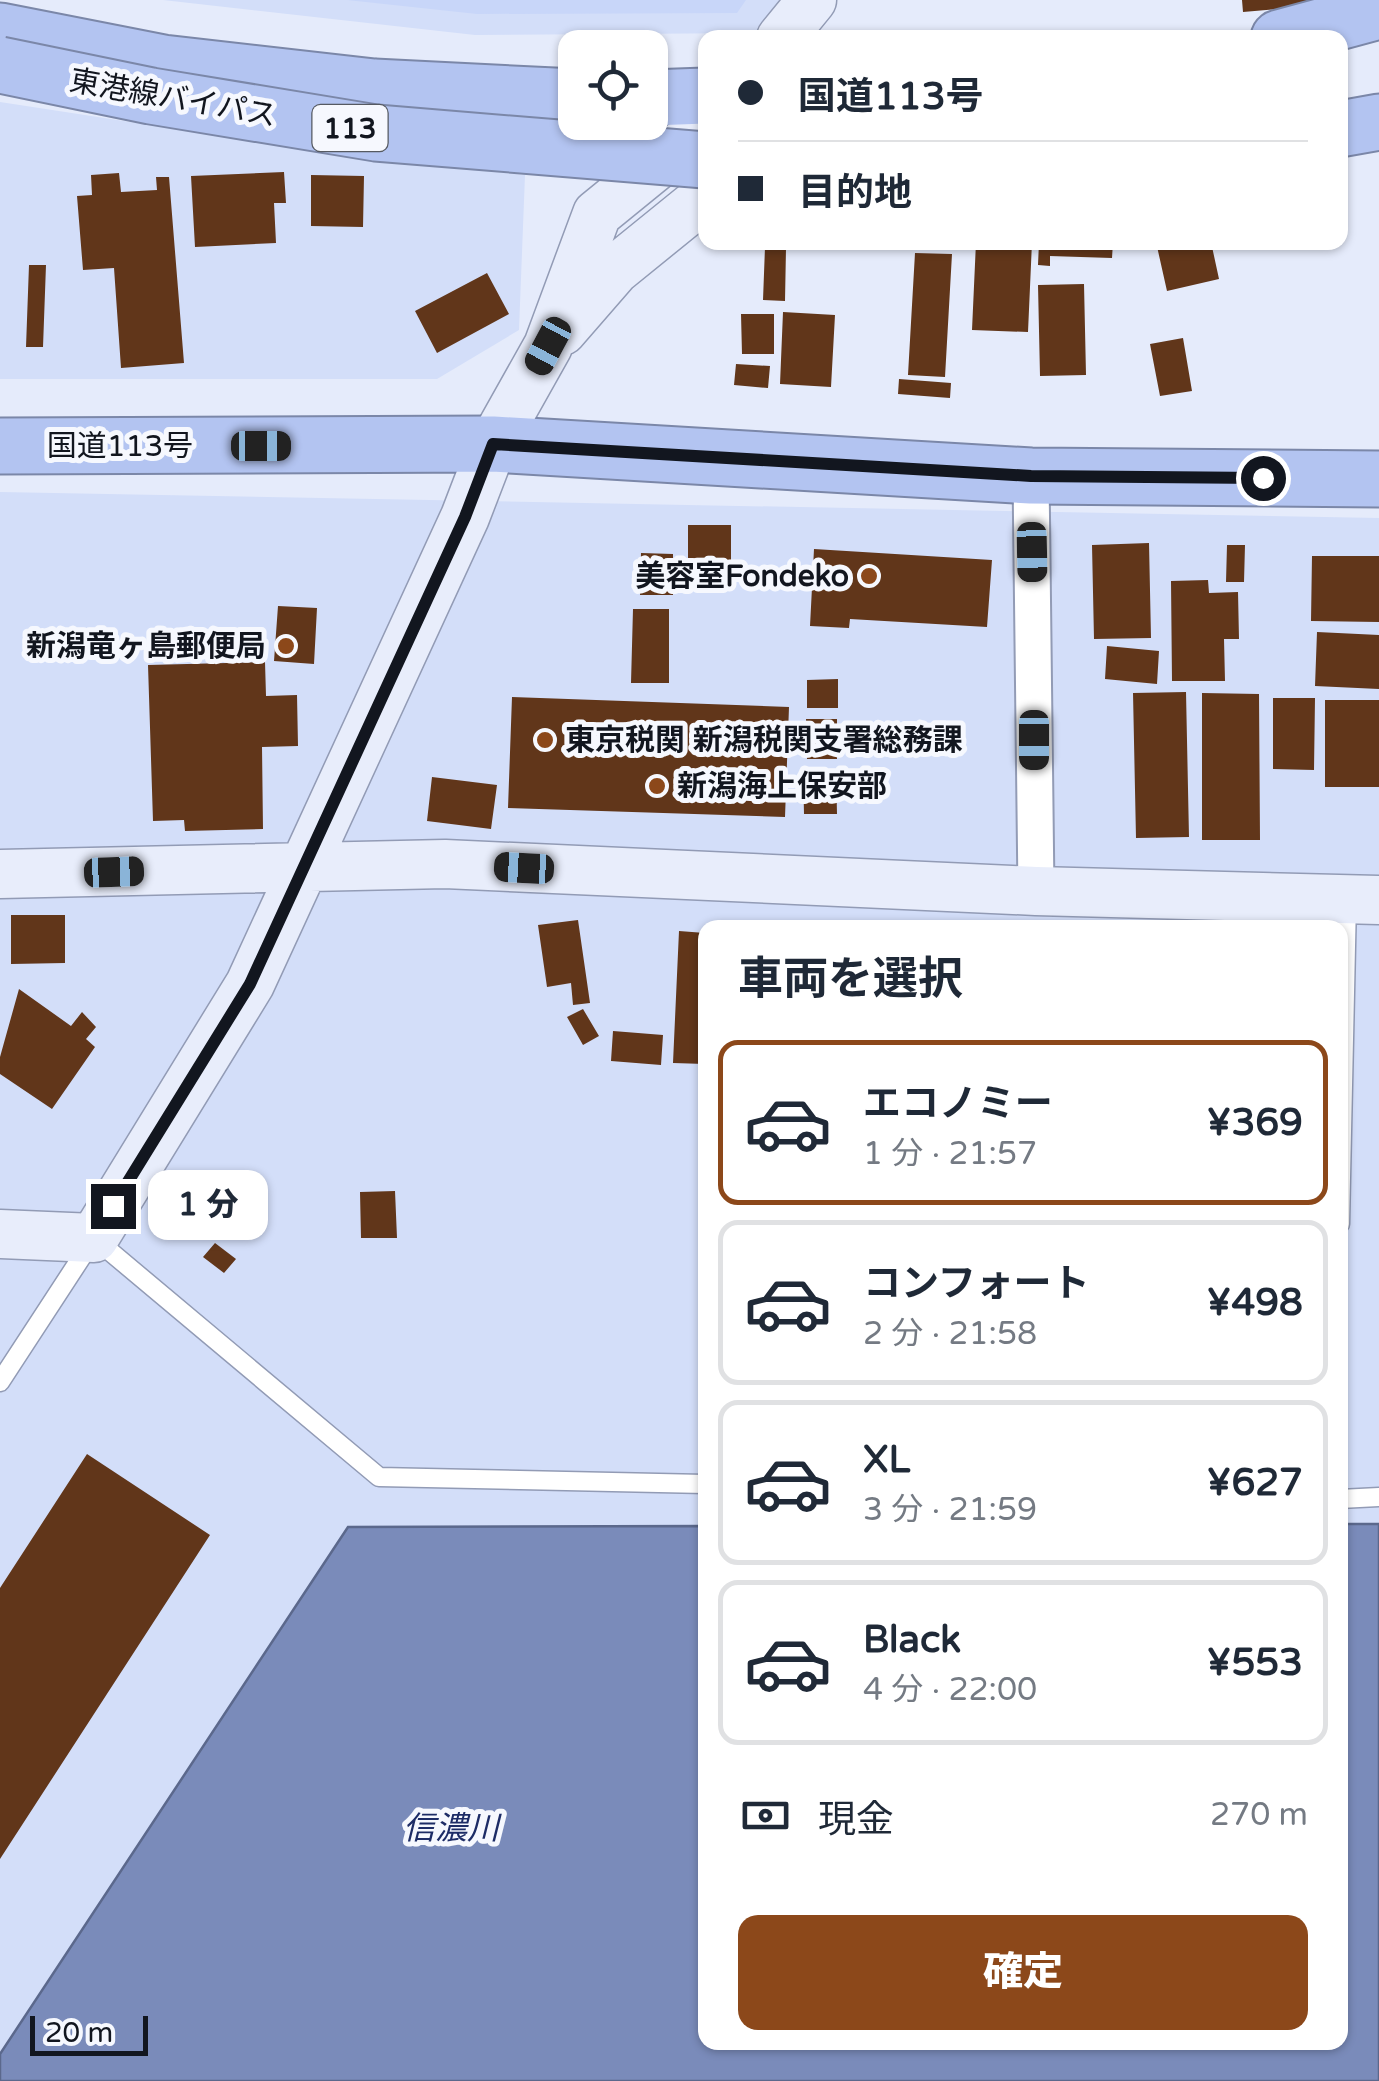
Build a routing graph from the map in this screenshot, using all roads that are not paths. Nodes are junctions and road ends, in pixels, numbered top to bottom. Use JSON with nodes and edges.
{"nodes":[{"id":1,"x":812,"y":0,"type":"edge"},
{"id":2,"x":822,"y":0,"type":"edge"},
{"id":3,"x":1379,"y":11,"type":"edge"},
{"id":4,"x":788,"y":30,"type":"edge"},
{"id":5,"x":809,"y":30,"type":"edge"},
{"id":6,"x":1309,"y":30,"type":"edge"},
{"id":7,"x":0,"y":32,"type":"edge"},
{"id":8,"x":0,"y":65,"type":"edge"},
{"id":9,"x":558,"y":96,"type":"edge"},
{"id":10,"x":698,"y":96,"type":"edge"},
{"id":11,"x":668,"y":97,"type":"edge"},
{"id":12,"x":1379,"y":122,"type":"edge"},
{"id":13,"x":1348,"y":128,"type":"edge"},
{"id":14,"x":698,"y":132,"type":"edge"},
{"id":15,"x":698,"y":159,"type":"edge"},
{"id":16,"x":698,"y":203,"type":"edge"},
{"id":17,"x":548,"y":346,"type":"junction"},
{"id":18,"x":493,"y":444,"type":"junction"},
{"id":19,"x":0,"y":446,"type":"edge"},
{"id":20,"x":1031,"y":476,"type":"junction"},
{"id":21,"x":1379,"y":479,"type":"edge"},
{"id":22,"x":303,"y":868,"type":"junction"},
{"id":23,"x":0,"y":874,"type":"edge"},
{"id":24,"x":1036,"y":891,"type":"junction"},
{"id":25,"x":1363,"y":899,"type":"edge"},
{"id":26,"x":1348,"y":1111,"type":"edge"},
{"id":27,"x":0,"y":1234,"type":"edge"},
{"id":28,"x":94,"y":1238,"type":"junction"},
{"id":29,"x":0,"y":1382,"type":"edge"},
{"id":30,"x":698,"y":1484,"type":"edge"},
{"id":31,"x":1379,"y":1498,"type":"edge"},
{"id":32,"x":1348,"y":1499,"type":"edge"}],
"edges":[{"from":1,"to":4,"type":"street"},
{"from":2,"to":5,"type":"street"},
{"from":3,"to":6,"type":"highway"},
{"from":7,"to":9,"type":"highway","name":"東港線バイパス","number":"113"},
{"from":8,"to":15,"type":"highway","name":"東港線バイパス","number":"113","bridge":true},
{"from":10,"to":11,"type":"highway"},
{"from":12,"to":13,"type":"highway"},
{"from":14,"to":17,"type":"street"},
{"from":16,"to":17,"type":"street"},
{"from":17,"to":18,"type":"street"},
{"from":18,"to":19,"type":"highway","name":"国道113号"},
{"from":18,"to":20,"type":"highway","name":"国道113号"},
{"from":18,"to":22,"type":"street"},
{"from":20,"to":21,"type":"highway","name":"国道113号"},
{"from":20,"to":24,"type":"street"},
{"from":22,"to":23,"type":"street"},
{"from":22,"to":24,"type":"street"},
{"from":22,"to":28,"type":"street"},
{"from":24,"to":25,"type":"street"},
{"from":25,"to":26,"type":"lane"},
{"from":27,"to":28,"type":"street"},
{"from":28,"to":29,"type":"lane"},
{"from":28,"to":30,"type":"lane"},
{"from":31,"to":32,"type":"lane"}]}
